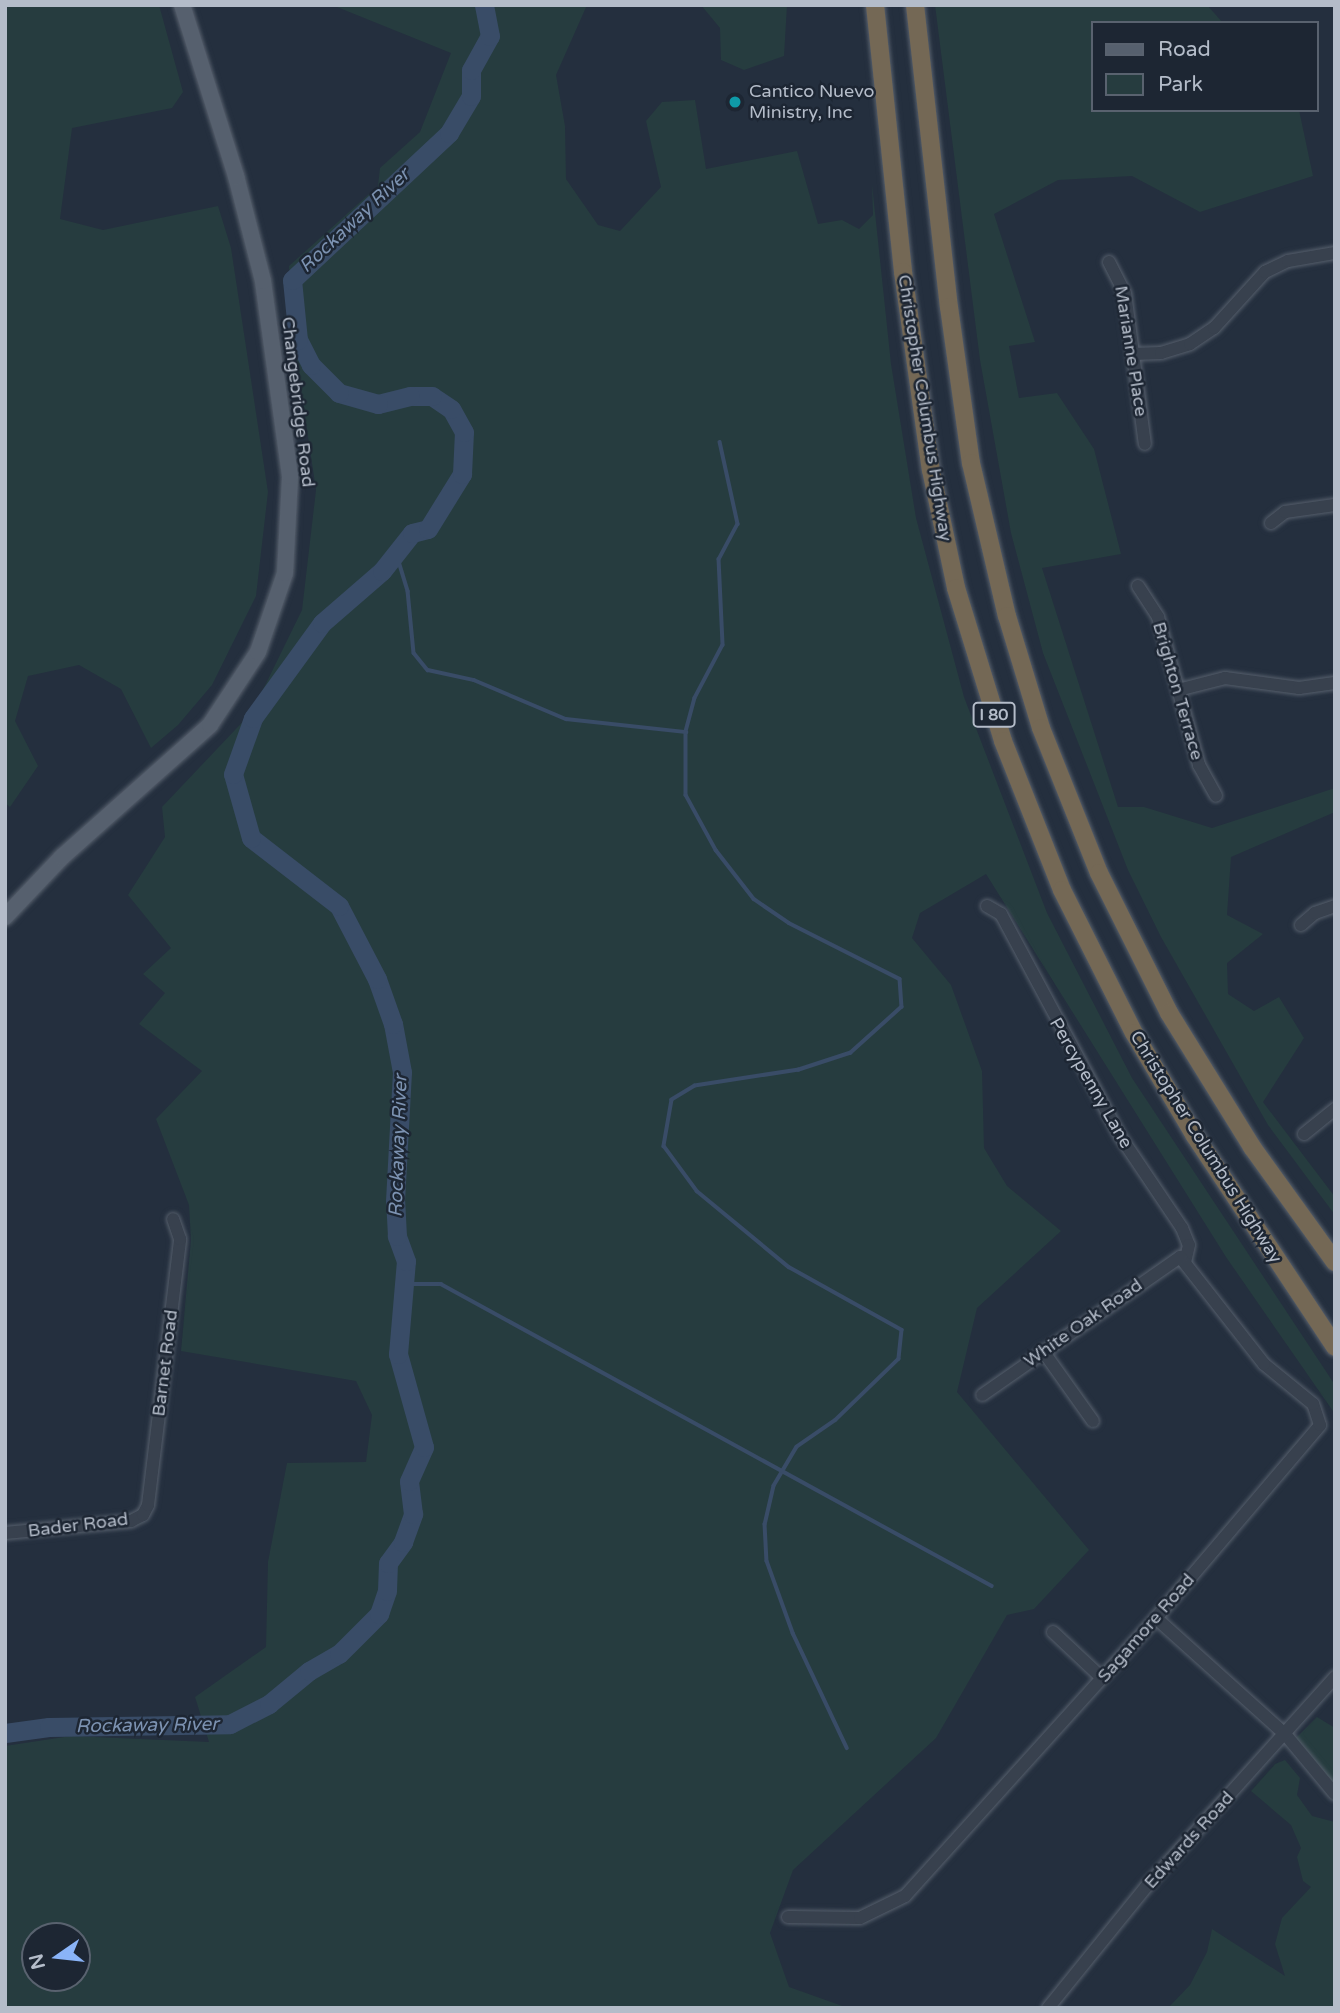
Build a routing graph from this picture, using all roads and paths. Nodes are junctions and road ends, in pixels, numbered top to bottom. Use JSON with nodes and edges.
{"nodes":[{"id":1,"x":182,"y":5,"type":"edge"},
{"id":2,"x":875,"y":5,"type":"edge"},
{"id":3,"x":915,"y":5,"type":"edge"},
{"id":4,"x":1335,"y":253,"type":"edge"},
{"id":5,"x":1109,"y":262,"type":"dead end"},
{"id":6,"x":1133,"y":354,"type":"junction"},
{"id":7,"x":1145,"y":444,"type":"dead end"},
{"id":8,"x":1335,"y":505,"type":"edge"},
{"id":9,"x":1271,"y":523,"type":"dead end"},
{"id":10,"x":1138,"y":586,"type":"dead end"},
{"id":11,"x":1335,"y":683,"type":"edge"},
{"id":12,"x":1178,"y":690,"type":"junction"},
{"id":13,"x":1216,"y":796,"type":"dead end"},
{"id":14,"x":987,"y":906,"type":"dead end"},
{"id":15,"x":1335,"y":906,"type":"edge"},
{"id":16,"x":5,"y":917,"type":"edge"},
{"id":17,"x":1301,"y":925,"type":"dead end"},
{"id":18,"x":1335,"y":1109,"type":"edge"},
{"id":19,"x":1304,"y":1134,"type":"dead end"},
{"id":20,"x":173,"y":1219,"type":"dead end"},
{"id":21,"x":1185,"y":1262,"type":"junction"},
{"id":22,"x":1335,"y":1262,"type":"edge"},
{"id":23,"x":1335,"y":1347,"type":"edge"},
{"id":24,"x":1044,"y":1351,"type":"junction"},
{"id":25,"x":982,"y":1395,"type":"dead end"},
{"id":26,"x":1093,"y":1422,"type":"dead end"},
{"id":27,"x":146,"y":1508,"type":"joint"},
{"id":28,"x":5,"y":1533,"type":"edge"},
{"id":29,"x":1156,"y":1618,"type":"junction"},
{"id":30,"x":1053,"y":1632,"type":"dead end"},
{"id":31,"x":1335,"y":1677,"type":"edge"},
{"id":32,"x":1102,"y":1678,"type":"junction"},
{"id":33,"x":1285,"y":1734,"type":"junction"},
{"id":34,"x":1335,"y":1794,"type":"edge"},
{"id":35,"x":788,"y":1917,"type":"dead end"},
{"id":36,"x":1048,"y":2008,"type":"edge"}],
"edges":[{"from":1,"to":16,"type":"main road","name":"Changebridge Road"},
{"from":2,"to":23,"type":"highway","name":"Christopher Columbus Highway","number":"I 80"},
{"from":3,"to":22,"type":"highway","name":"Christopher Columbus Highway","number":"I 80"},
{"from":4,"to":6,"type":"street"},
{"from":5,"to":6,"type":"street","name":"Marianne Place"},
{"from":6,"to":7,"type":"street","name":"Marianne Place"},
{"from":8,"to":9,"type":"street"},
{"from":10,"to":12,"type":"street","name":"Brighton Terrace"},
{"from":11,"to":12,"type":"street"},
{"from":12,"to":13,"type":"street","name":"Brighton Terrace"},
{"from":14,"to":21,"type":"street","name":"Percypenny Lane"},
{"from":15,"to":17,"type":"street"},
{"from":18,"to":19,"type":"street"},
{"from":20,"to":27,"type":"street","name":"Barnet Road"},
{"from":21,"to":24,"type":"street","name":"White Oak Road"},
{"from":21,"to":29,"type":"street","name":"Sagamore Road"},
{"from":24,"to":25,"type":"street","name":"White Oak Road"},
{"from":24,"to":26,"type":"street"},
{"from":27,"to":28,"type":"street","name":"Bader Road"},
{"from":29,"to":32,"type":"street","name":"Sagamore Road"},
{"from":29,"to":33,"type":"street"},
{"from":30,"to":32,"type":"street"},
{"from":31,"to":33,"type":"street","name":"Edwards Road"},
{"from":32,"to":35,"type":"street","name":"Sagamore Road"},
{"from":33,"to":34,"type":"street"},
{"from":33,"to":36,"type":"street","name":"Edwards Road"}]}
